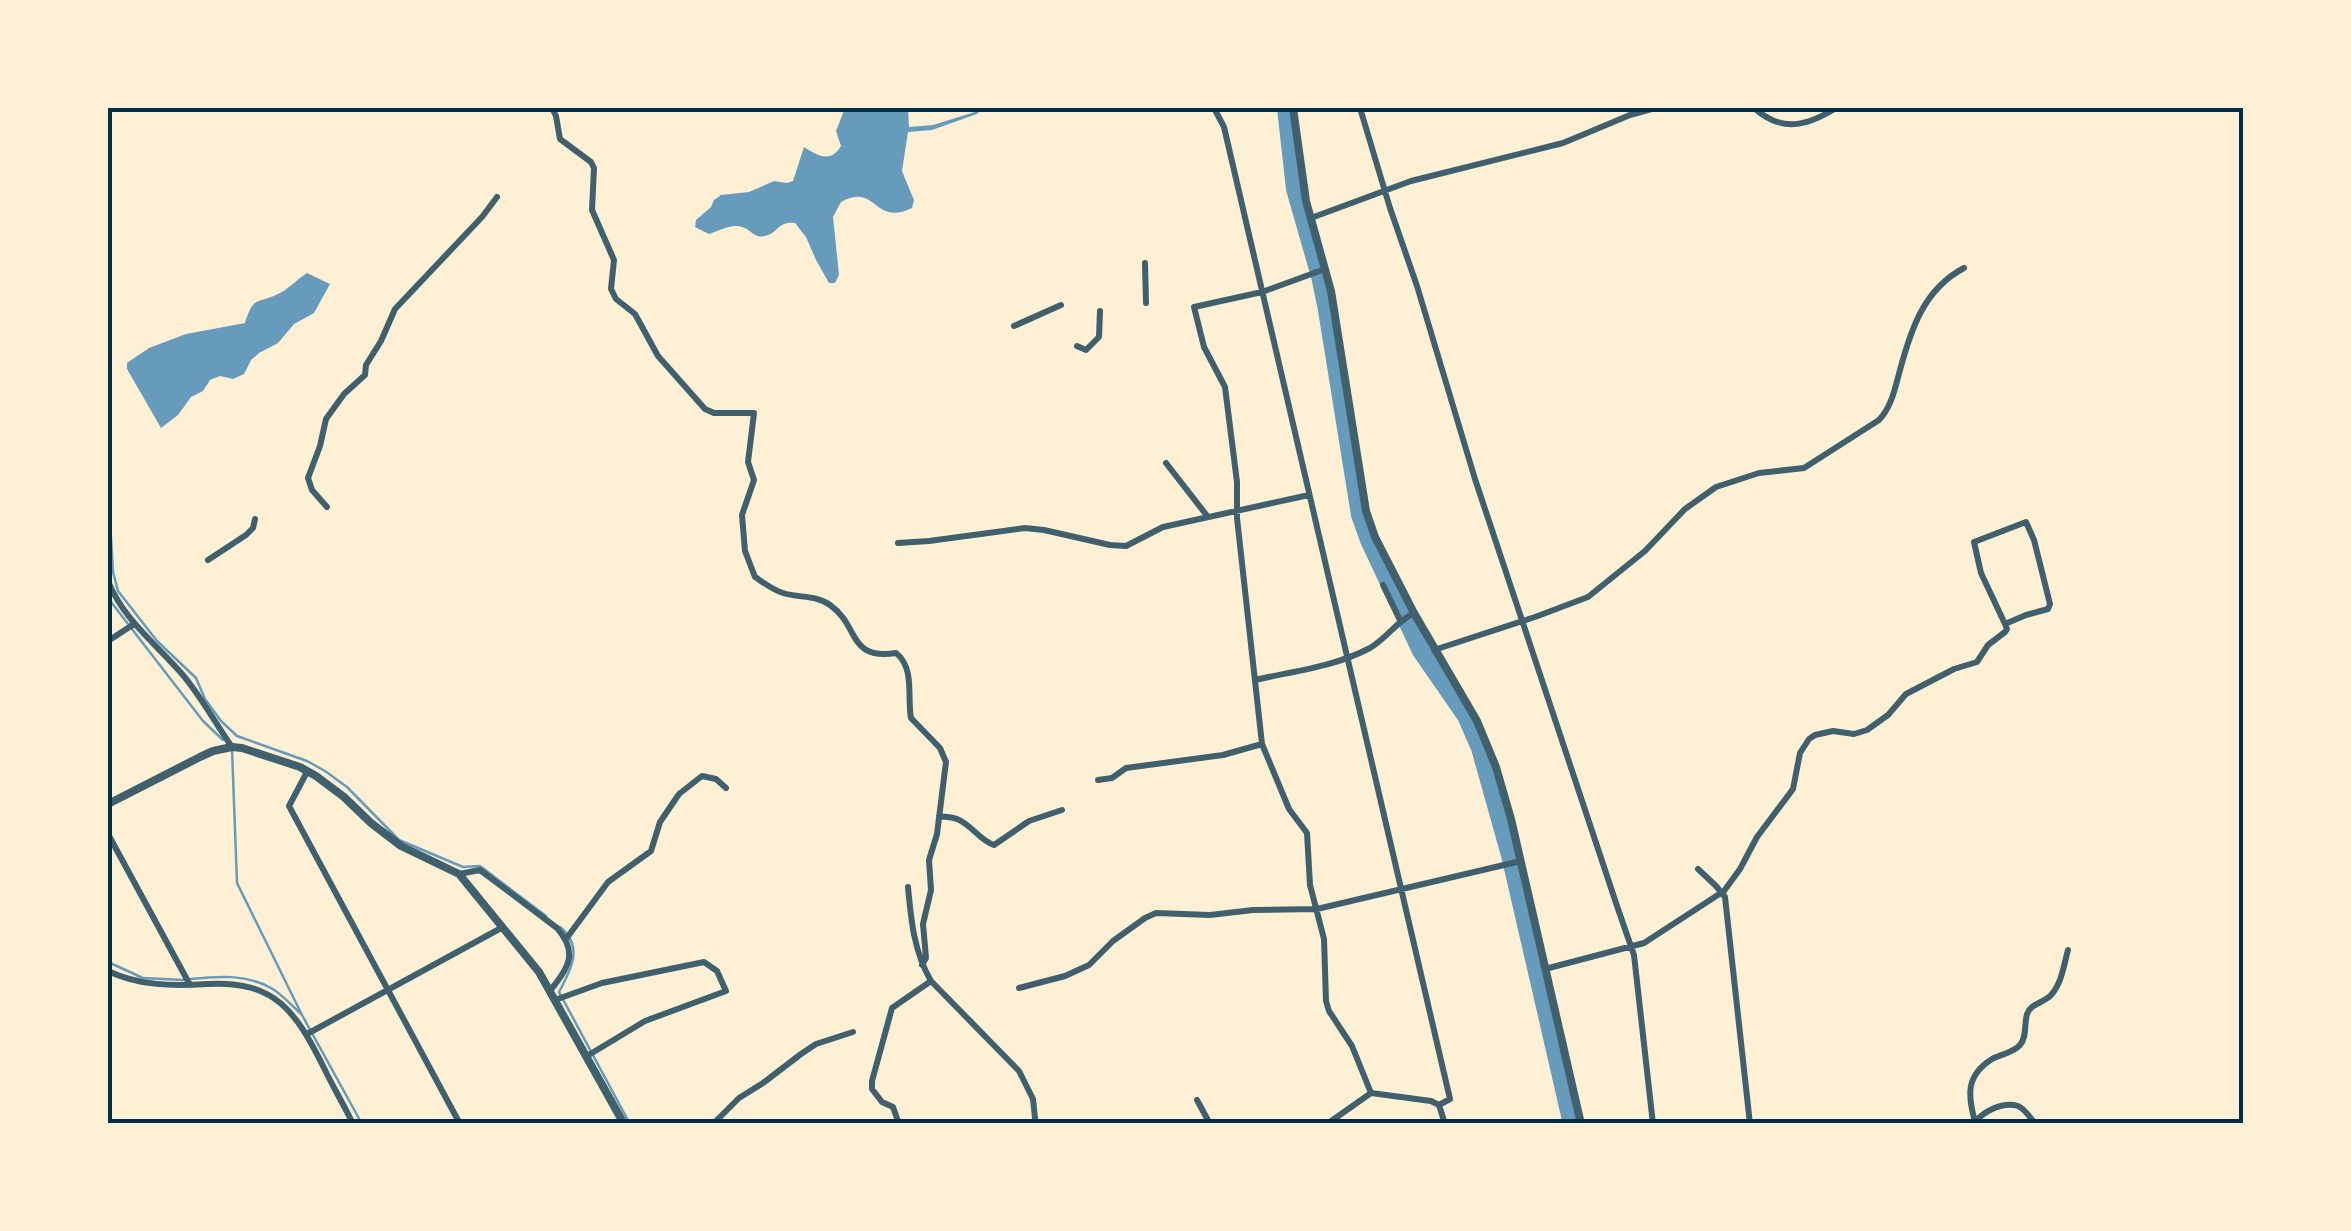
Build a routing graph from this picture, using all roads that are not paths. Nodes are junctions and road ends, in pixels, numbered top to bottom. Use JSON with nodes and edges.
{"nodes":[{"id":1,"x":552,"y":108,"type":"edge"},
{"id":2,"x":1214,"y":108,"type":"edge"},
{"id":3,"x":1293,"y":108,"type":"edge"},
{"id":4,"x":1360,"y":108,"type":"edge"},
{"id":5,"x":1655,"y":108,"type":"edge"},
{"id":6,"x":1754,"y":108,"type":"edge"},
{"id":7,"x":1836,"y":108,"type":"edge"},
{"id":8,"x":1385,"y":189,"type":"junction"},
{"id":9,"x":497,"y":196,"type":"dead end"},
{"id":10,"x":1311,"y":218,"type":"junction"},
{"id":11,"x":1145,"y":263,"type":"dead end"},
{"id":12,"x":1964,"y":268,"type":"dead end"},
{"id":13,"x":1326,"y":269,"type":"junction"},
{"id":14,"x":1262,"y":292,"type":"junction"},
{"id":15,"x":1146,"y":303,"type":"dead end"},
{"id":16,"x":1061,"y":305,"type":"dead end"},
{"id":17,"x":1100,"y":311,"type":"dead end"},
{"id":18,"x":1014,"y":326,"type":"dead end"},
{"id":19,"x":1077,"y":346,"type":"dead end"},
{"id":20,"x":1166,"y":463,"type":"dead end"},
{"id":21,"x":1309,"y":495,"type":"junction"},
{"id":22,"x":327,"y":507,"type":"dead end"},
{"id":23,"x":1237,"y":512,"type":"junction"},
{"id":24,"x":1208,"y":517,"type":"junction"},
{"id":25,"x":255,"y":519,"type":"dead end"},
{"id":26,"x":898,"y":542,"type":"dead end"},
{"id":27,"x":208,"y":560,"type":"dead end"},
{"id":28,"x":108,"y":581,"type":"edge"},
{"id":29,"x":1383,"y":585,"type":"dead end"},
{"id":30,"x":1414,"y":613,"type":"junction"},
{"id":31,"x":1400,"y":620,"type":"junction"},
{"id":32,"x":1523,"y":621,"type":"junction"},
{"id":33,"x":134,"y":624,"type":"junction"},
{"id":34,"x":2005,"y":624,"type":"junction"},
{"id":35,"x":108,"y":641,"type":"edge"},
{"id":36,"x":1434,"y":650,"type":"junction"},
{"id":37,"x":1347,"y":658,"type":"junction"},
{"id":38,"x":1255,"y":680,"type":"junction"},
{"id":39,"x":1262,"y":744,"type":"junction"},
{"id":40,"x":232,"y":747,"type":"junction"},
{"id":41,"x":307,"y":772,"type":"junction"},
{"id":42,"x":1098,"y":780,"type":"dead end"},
{"id":43,"x":726,"y":788,"type":"dead end"},
{"id":44,"x":108,"y":804,"type":"edge"},
{"id":45,"x":1062,"y":810,"type":"dead end"},
{"id":46,"x":940,"y":816,"type":"junction"},
{"id":47,"x":108,"y":834,"type":"edge"},
{"id":48,"x":1521,"y":861,"type":"junction"},
{"id":49,"x":1698,"y":870,"type":"dead end"},
{"id":50,"x":459,"y":874,"type":"junction"},
{"id":51,"x":908,"y":887,"type":"dead end"},
{"id":52,"x":1402,"y":889,"type":"junction"},
{"id":53,"x":1722,"y":892,"type":"junction"},
{"id":54,"x":1316,"y":908,"type":"junction"},
{"id":55,"x":503,"y":928,"type":"junction"},
{"id":56,"x":566,"y":939,"type":"junction"},
{"id":57,"x":1632,"y":948,"type":"junction"},
{"id":58,"x":2068,"y":950,"type":"dead end"},
{"id":59,"x":922,"y":965,"type":"junction"},
{"id":60,"x":1544,"y":969,"type":"junction"},
{"id":61,"x":108,"y":971,"type":"edge"},
{"id":62,"x":931,"y":981,"type":"junction"},
{"id":63,"x":190,"y":985,"type":"junction"},
{"id":64,"x":1019,"y":988,"type":"dead end"},
{"id":65,"x":388,"y":990,"type":"junction"},
{"id":66,"x":553,"y":996,"type":"junction"},
{"id":67,"x":854,"y":1032,"type":"dead end"},
{"id":68,"x":308,"y":1034,"type":"junction"},
{"id":69,"x":586,"y":1056,"type":"junction"},
{"id":70,"x":1371,"y":1093,"type":"junction"},
{"id":71,"x":1197,"y":1100,"type":"dead end"},
{"id":72,"x":1439,"y":1105,"type":"junction"},
{"id":73,"x":1035,"y":1118,"type":"dead end"},
{"id":74,"x":1974,"y":1123,"type":"edge"},
{"id":75,"x":353,"y":1124,"type":"edge"},
{"id":76,"x":460,"y":1124,"type":"edge"},
{"id":77,"x":624,"y":1124,"type":"edge"},
{"id":78,"x":713,"y":1124,"type":"edge"},
{"id":79,"x":899,"y":1124,"type":"edge"},
{"id":80,"x":1210,"y":1124,"type":"edge"},
{"id":81,"x":1327,"y":1124,"type":"edge"},
{"id":82,"x":1444,"y":1124,"type":"edge"},
{"id":83,"x":1581,"y":1124,"type":"edge"},
{"id":84,"x":1652,"y":1124,"type":"edge"},
{"id":85,"x":1750,"y":1124,"type":"edge"},
{"id":86,"x":2035,"y":1124,"type":"edge"}],
"edges":[{"from":1,"to":46,"type":"street"},
{"from":2,"to":14,"type":"street"},
{"from":3,"to":10,"type":"street"},
{"from":4,"to":8,"type":"street"},
{"from":5,"to":8,"type":"street"},
{"from":6,"to":7,"type":"street"},
{"from":8,"to":10,"type":"street"},
{"from":8,"to":32,"type":"street"},
{"from":9,"to":22,"type":"street"},
{"from":10,"to":13,"type":"street"},
{"from":11,"to":15,"type":"street"},
{"from":12,"to":32,"type":"street"},
{"from":13,"to":14,"type":"street"},
{"from":13,"to":30,"type":"street"},
{"from":14,"to":21,"type":"street"},
{"from":14,"to":23,"type":"street"},
{"from":16,"to":18,"type":"street"},
{"from":17,"to":19,"type":"street"},
{"from":20,"to":24,"type":"street"},
{"from":21,"to":23,"type":"street"},
{"from":21,"to":37,"type":"street"},
{"from":23,"to":24,"type":"street"},
{"from":23,"to":38,"type":"street"},
{"from":24,"to":26,"type":"street"},
{"from":25,"to":27,"type":"street"},
{"from":28,"to":33,"type":"street"},
{"from":29,"to":31,"type":"street"},
{"from":30,"to":31,"type":"street"},
{"from":30,"to":36,"type":"street"},
{"from":31,"to":37,"type":"street"},
{"from":32,"to":36,"type":"street"},
{"from":32,"to":57,"type":"street"},
{"from":33,"to":35,"type":"street"},
{"from":33,"to":40,"type":"street"},
{"from":34,"to":34,"type":"street"},
{"from":34,"to":53,"type":"street"},
{"from":36,"to":48,"type":"street"},
{"from":37,"to":38,"type":"street"},
{"from":37,"to":52,"type":"street"},
{"from":38,"to":39,"type":"street"},
{"from":39,"to":42,"type":"street"},
{"from":39,"to":54,"type":"street"},
{"from":40,"to":41,"type":"street"},
{"from":40,"to":44,"type":"street"},
{"from":41,"to":50,"type":"street"},
{"from":41,"to":65,"type":"street"},
{"from":43,"to":56,"type":"street"},
{"from":45,"to":46,"type":"street"},
{"from":46,"to":59,"type":"street"},
{"from":47,"to":63,"type":"street"},
{"from":48,"to":52,"type":"street"},
{"from":48,"to":60,"type":"street"},
{"from":49,"to":53,"type":"street"},
{"from":50,"to":55,"type":"street"},
{"from":50,"to":56,"type":"street"},
{"from":51,"to":59,"type":"street"},
{"from":52,"to":54,"type":"street"},
{"from":52,"to":72,"type":"street"},
{"from":53,"to":57,"type":"street"},
{"from":53,"to":85,"type":"street"},
{"from":54,"to":64,"type":"street"},
{"from":54,"to":70,"type":"street"},
{"from":55,"to":65,"type":"street"},
{"from":55,"to":66,"type":"street"},
{"from":56,"to":66,"type":"street"},
{"from":57,"to":60,"type":"street"},
{"from":57,"to":84,"type":"street"},
{"from":58,"to":74,"type":"street"},
{"from":59,"to":62,"type":"street"},
{"from":60,"to":83,"type":"street"},
{"from":61,"to":63,"type":"street"},
{"from":62,"to":73,"type":"street"},
{"from":62,"to":79,"type":"street"},
{"from":63,"to":68,"type":"street"},
{"from":65,"to":68,"type":"street"},
{"from":65,"to":76,"type":"street"},
{"from":66,"to":69,"type":"street"},
{"from":66,"to":69,"type":"street"},
{"from":67,"to":78,"type":"street"},
{"from":68,"to":75,"type":"street"},
{"from":69,"to":77,"type":"street"},
{"from":70,"to":72,"type":"street"},
{"from":70,"to":81,"type":"street"},
{"from":71,"to":80,"type":"street"},
{"from":72,"to":82,"type":"street"},
{"from":74,"to":86,"type":"street"}]}
